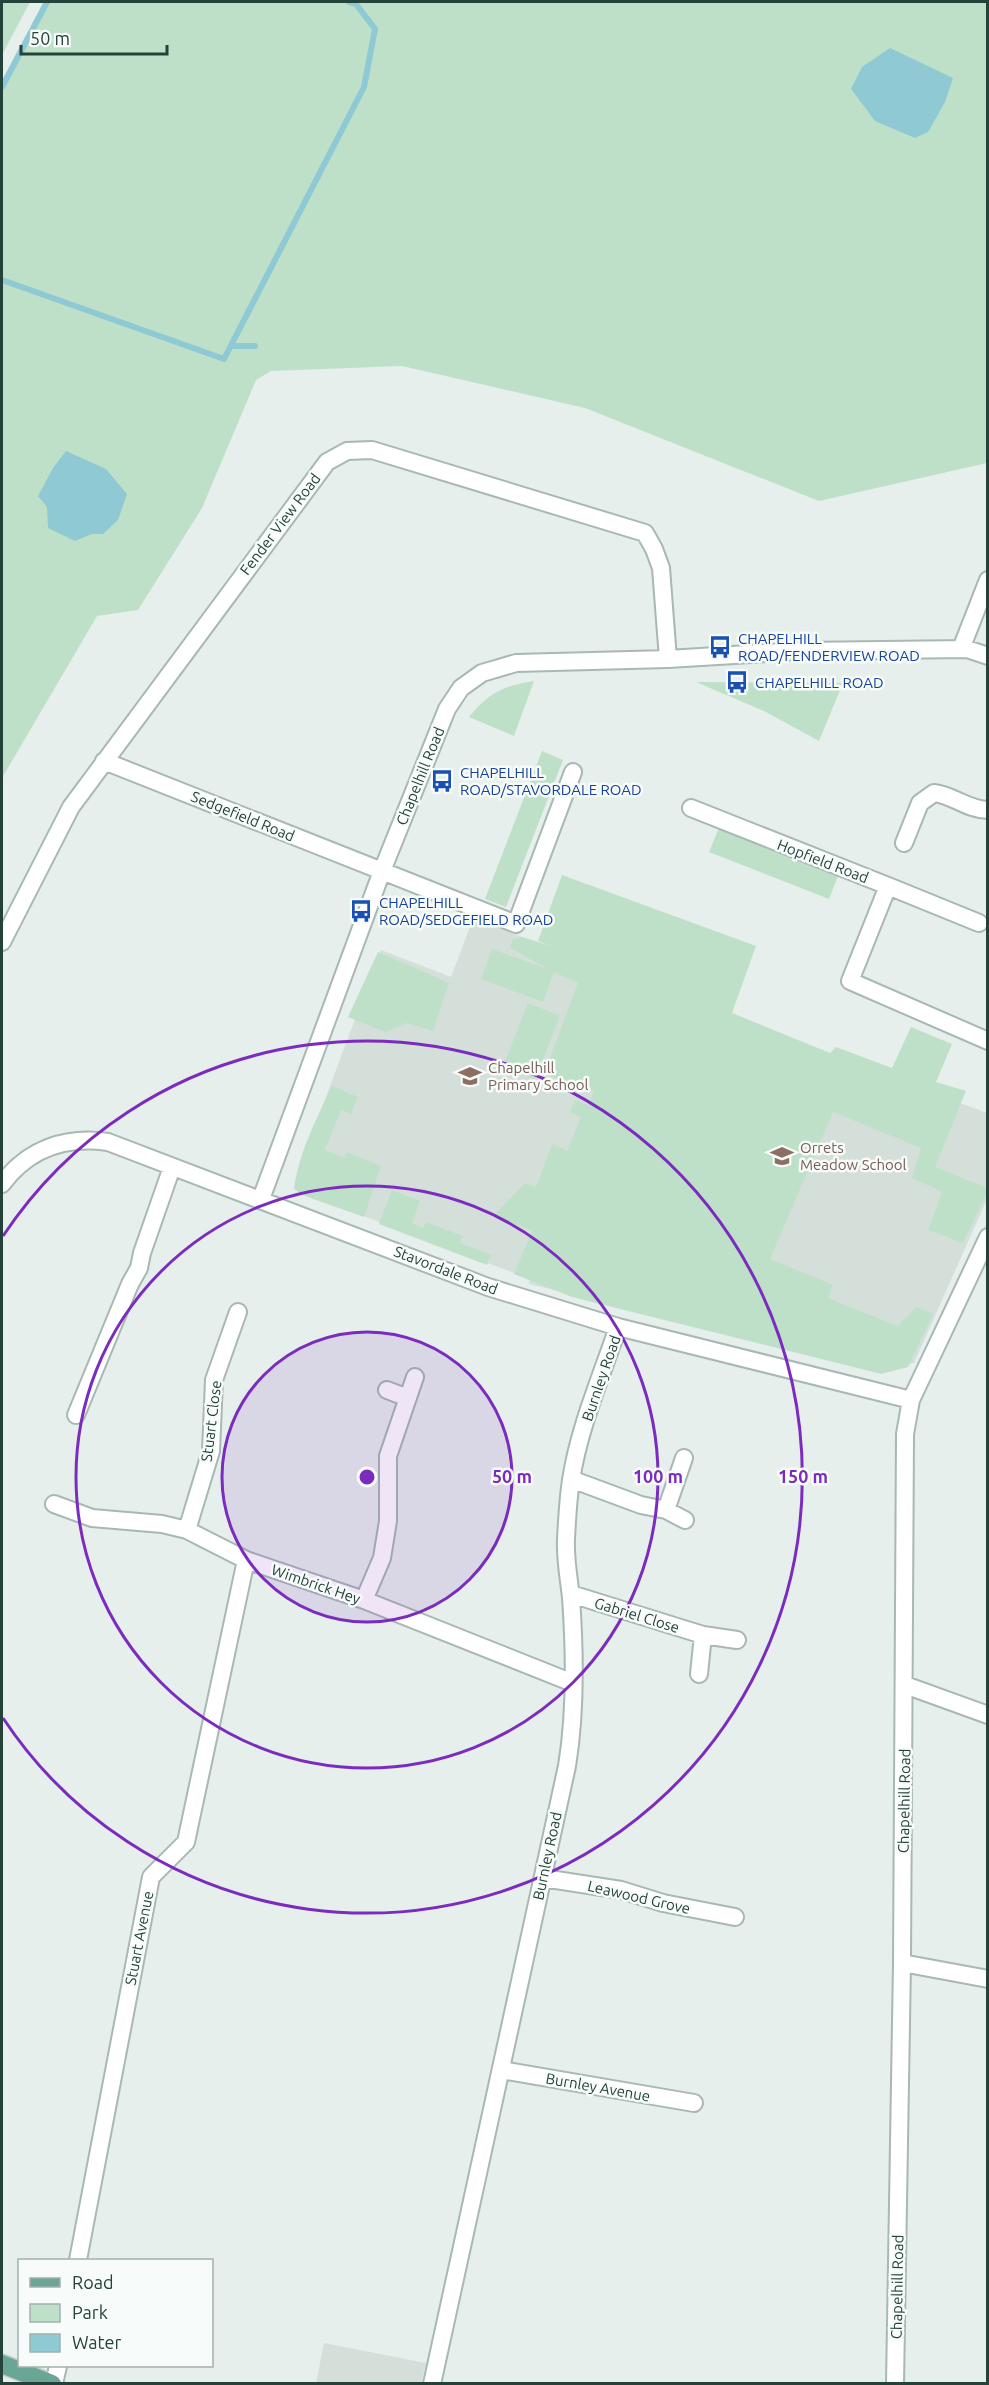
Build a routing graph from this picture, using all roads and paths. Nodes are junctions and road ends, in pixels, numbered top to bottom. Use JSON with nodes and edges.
{"nodes":[{"id":1,"x":987,"y":580,"type":"edge"},
{"id":2,"x":961,"y":649,"type":"junction"},
{"id":3,"x":987,"y":656,"type":"edge"},
{"id":4,"x":668,"y":659,"type":"junction"},
{"id":5,"x":104,"y":761,"type":"junction"},
{"id":6,"x":573,"y":772,"type":"dead end"},
{"id":7,"x":691,"y":808,"type":"dead end"},
{"id":8,"x":987,"y":810,"type":"edge"},
{"id":9,"x":904,"y":843,"type":"dead end"},
{"id":10,"x":382,"y":871,"type":"junction"},
{"id":11,"x":888,"y":886,"type":"junction"},
{"id":12,"x":979,"y":923,"type":"dead end"},
{"id":13,"x":2,"y":942,"type":"edge"},
{"id":14,"x":987,"y":1041,"type":"edge"},
{"id":15,"x":172,"y":1167,"type":"junction"},
{"id":16,"x":2,"y":1184,"type":"edge"},
{"id":17,"x":261,"y":1199,"type":"junction"},
{"id":18,"x":987,"y":1237,"type":"edge"},
{"id":19,"x":982,"y":1266,"type":"edge"},
{"id":20,"x":238,"y":1312,"type":"dead end"},
{"id":21,"x":618,"y":1327,"type":"junction"},
{"id":22,"x":415,"y":1377,"type":"dead end"},
{"id":23,"x":387,"y":1390,"type":"dead end"},
{"id":24,"x":408,"y":1398,"type":"junction"},
{"id":25,"x":911,"y":1400,"type":"junction"},
{"id":26,"x":76,"y":1415,"type":"dead end"},
{"id":27,"x":684,"y":1458,"type":"dead end"},
{"id":28,"x":571,"y":1479,"type":"junction"},
{"id":29,"x":54,"y":1504,"type":"dead end"},
{"id":30,"x":666,"y":1510,"type":"junction"},
{"id":31,"x":685,"y":1520,"type":"dead end"},
{"id":32,"x":187,"y":1530,"type":"junction"},
{"id":33,"x":246,"y":1560,"type":"junction"},
{"id":34,"x":571,"y":1594,"type":"junction"},
{"id":35,"x":364,"y":1600,"type":"junction"},
{"id":36,"x":703,"y":1635,"type":"junction"},
{"id":37,"x":737,"y":1640,"type":"dead end"},
{"id":38,"x":699,"y":1674,"type":"dead end"},
{"id":39,"x":573,"y":1683,"type":"junction"},
{"id":40,"x":905,"y":1685,"type":"junction"},
{"id":41,"x":987,"y":1715,"type":"edge"},
{"id":42,"x":543,"y":1878,"type":"junction"},
{"id":43,"x":735,"y":1917,"type":"dead end"},
{"id":44,"x":902,"y":1963,"type":"junction"},
{"id":45,"x":987,"y":1979,"type":"edge"},
{"id":46,"x":501,"y":2070,"type":"junction"},
{"id":47,"x":694,"y":2103,"type":"dead end"},
{"id":48,"x":78,"y":2259,"type":"edge"},
{"id":49,"x":2,"y":2364,"type":"edge"},
{"id":50,"x":58,"y":2367,"type":"edge"},
{"id":51,"x":53,"y":2384,"type":"edge"},
{"id":52,"x":432,"y":2384,"type":"edge"},
{"id":53,"x":895,"y":2384,"type":"edge"}],
"edges":[{"from":1,"to":2,"type":"street"},
{"from":2,"to":3,"type":"street","name":"Chapelhill Road"},
{"from":2,"to":4,"type":"street","name":"Chapelhill Road"},
{"from":4,"to":5,"type":"street","name":"Fender View Road"},
{"from":4,"to":10,"type":"street","name":"Chapelhill Road"},
{"from":5,"to":10,"type":"street","name":"Sedgefield Road"},
{"from":5,"to":13,"type":"street","name":"Fender View Road"},
{"from":6,"to":10,"type":"street"},
{"from":7,"to":11,"type":"street","name":"Hopfield Road"},
{"from":8,"to":9,"type":"street"},
{"from":10,"to":17,"type":"street","name":"Chapelhill Road"},
{"from":11,"to":12,"type":"street"},
{"from":11,"to":14,"type":"street","name":"Hopfield Road"},
{"from":15,"to":16,"type":"street","name":"Stavordale Road"},
{"from":15,"to":17,"type":"street","name":"Stavordale Road"},
{"from":15,"to":26,"type":"street"},
{"from":17,"to":21,"type":"street","name":"Stavordale Road"},
{"from":18,"to":19,"type":"street","name":"Chapelhill Road"},
{"from":19,"to":25,"type":"street","name":"Chapelhill Road"},
{"from":20,"to":32,"type":"street","name":"Stuart Close"},
{"from":21,"to":25,"type":"street","name":"Stavordale Road"},
{"from":21,"to":28,"type":"street","name":"Burnley Road"},
{"from":22,"to":24,"type":"street"},
{"from":23,"to":24,"type":"street"},
{"from":24,"to":35,"type":"street"},
{"from":25,"to":40,"type":"street","name":"Chapelhill Road"},
{"from":27,"to":30,"type":"street"},
{"from":28,"to":30,"type":"street"},
{"from":28,"to":34,"type":"street","name":"Burnley Road"},
{"from":29,"to":32,"type":"street","name":"Wimbrick Hey"},
{"from":30,"to":31,"type":"street"},
{"from":32,"to":33,"type":"street","name":"Wimbrick Hey"},
{"from":33,"to":35,"type":"street","name":"Wimbrick Hey"},
{"from":33,"to":48,"type":"street","name":"Stuart Avenue"},
{"from":34,"to":36,"type":"street","name":"Gabriel Close"},
{"from":34,"to":39,"type":"street","name":"Burnley Road"},
{"from":35,"to":39,"type":"street","name":"Wimbrick Hey"},
{"from":36,"to":37,"type":"street","name":"Gabriel Close"},
{"from":36,"to":38,"type":"street"},
{"from":39,"to":42,"type":"street","name":"Burnley Road"},
{"from":40,"to":41,"type":"street"},
{"from":40,"to":44,"type":"street","name":"Chapelhill Road"},
{"from":42,"to":43,"type":"street","name":"Leawood Grove"},
{"from":42,"to":46,"type":"street","name":"Burnley Road"},
{"from":44,"to":45,"type":"street"},
{"from":44,"to":53,"type":"street","name":"Chapelhill Road"},
{"from":46,"to":47,"type":"street","name":"Burnley Avenue"},
{"from":46,"to":52,"type":"street","name":"Burnley Road"},
{"from":49,"to":51,"type":"main road"},
{"from":50,"to":51,"type":"street"}]}
